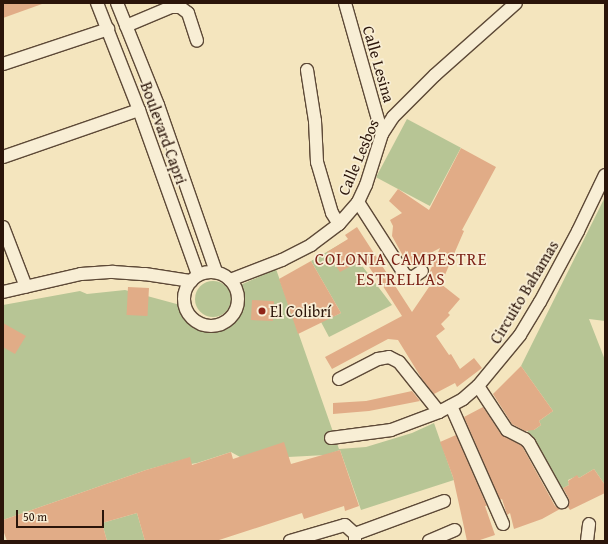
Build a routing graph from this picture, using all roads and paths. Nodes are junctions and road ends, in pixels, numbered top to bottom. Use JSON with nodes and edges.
{"nodes":[{"id":1,"x":97,"y":3,"type":"edge"},
{"id":2,"x":117,"y":3,"type":"edge"},
{"id":3,"x":345,"y":3,"type":"edge"},
{"id":4,"x":516,"y":3,"type":"edge"},
{"id":5,"x":126,"y":26,"type":"junction"},
{"id":6,"x":108,"y":30,"type":"junction"},
{"id":7,"x":197,"y":40,"type":"dead end"},
{"id":8,"x":3,"y":64,"type":"edge"},
{"id":9,"x":307,"y":70,"type":"dead end"},
{"id":10,"x":139,"y":110,"type":"junction"},
{"id":11,"x":382,"y":134,"type":"junction"},
{"id":12,"x":3,"y":157,"type":"edge"},
{"id":13,"x":605,"y":174,"type":"edge"},
{"id":14,"x":358,"y":202,"type":"junction"},
{"id":15,"x":339,"y":224,"type":"junction"},
{"id":16,"x":3,"y":227,"type":"edge"},
{"id":17,"x":422,"y":271,"type":"dead end"},
{"id":18,"x":216,"y":272,"type":"junction"},
{"id":19,"x":194,"y":278,"type":"junction"},
{"id":20,"x":230,"y":280,"type":"junction"},
{"id":21,"x":26,"y":287,"type":"junction"},
{"id":22,"x":3,"y":292,"type":"edge"},
{"id":23,"x":339,"y":379,"type":"dead end"},
{"id":24,"x":478,"y":386,"type":"junction"},
{"id":25,"x":451,"y":406,"type":"junction"},
{"id":26,"x":439,"y":412,"type":"junction"},
{"id":27,"x":332,"y":438,"type":"dead end"},
{"id":28,"x":444,"y":501,"type":"dead end"},
{"id":29,"x":562,"y":502,"type":"dead end"},
{"id":30,"x":502,"y":524,"type":"dead end"},
{"id":31,"x":589,"y":524,"type":"dead end"},
{"id":32,"x":455,"y":530,"type":"dead end"},
{"id":33,"x":355,"y":538,"type":"edge"},
{"id":34,"x":290,"y":541,"type":"edge"},
{"id":35,"x":429,"y":541,"type":"edge"},
{"id":36,"x":587,"y":541,"type":"edge"}],
"edges":[{"from":1,"to":6,"type":"street","name":"Boulevard Capri"},
{"from":2,"to":5,"type":"street","name":"Boulevard Capri"},
{"from":3,"to":11,"type":"street","name":"Calle Lesina"},
{"from":4,"to":11,"type":"street","name":"Calle Lesbos"},
{"from":5,"to":7,"type":"street"},
{"from":5,"to":18,"type":"street","name":"Boulevard Capri"},
{"from":6,"to":8,"type":"street"},
{"from":6,"to":10,"type":"street","name":"Boulevard Capri"},
{"from":9,"to":15,"type":"street"},
{"from":10,"to":12,"type":"street"},
{"from":10,"to":19,"type":"street","name":"Boulevard Capri"},
{"from":11,"to":14,"type":"street","name":"Calle Lesbos"},
{"from":13,"to":24,"type":"street","name":"Circuito Bahamas"},
{"from":14,"to":15,"type":"street","name":"Calle Lesbos"},
{"from":14,"to":17,"type":"street"},
{"from":15,"to":20,"type":"street","name":"Calle Lesbos"},
{"from":16,"to":21,"type":"street"},
{"from":18,"to":19,"type":"street"},
{"from":18,"to":20,"type":"street"},
{"from":19,"to":20,"type":"street"},
{"from":19,"to":21,"type":"street"},
{"from":21,"to":22,"type":"street"},
{"from":23,"to":26,"type":"street"},
{"from":24,"to":25,"type":"street","name":"Circuito Bahamas"},
{"from":24,"to":29,"type":"street"},
{"from":25,"to":26,"type":"street","name":"Circuito Bahamas"},
{"from":25,"to":30,"type":"street"},
{"from":26,"to":27,"type":"street","name":"Circuito Bahamas"},
{"from":28,"to":33,"type":"street"},
{"from":31,"to":36,"type":"street"},
{"from":32,"to":35,"type":"street"},
{"from":33,"to":34,"type":"street"}]}
